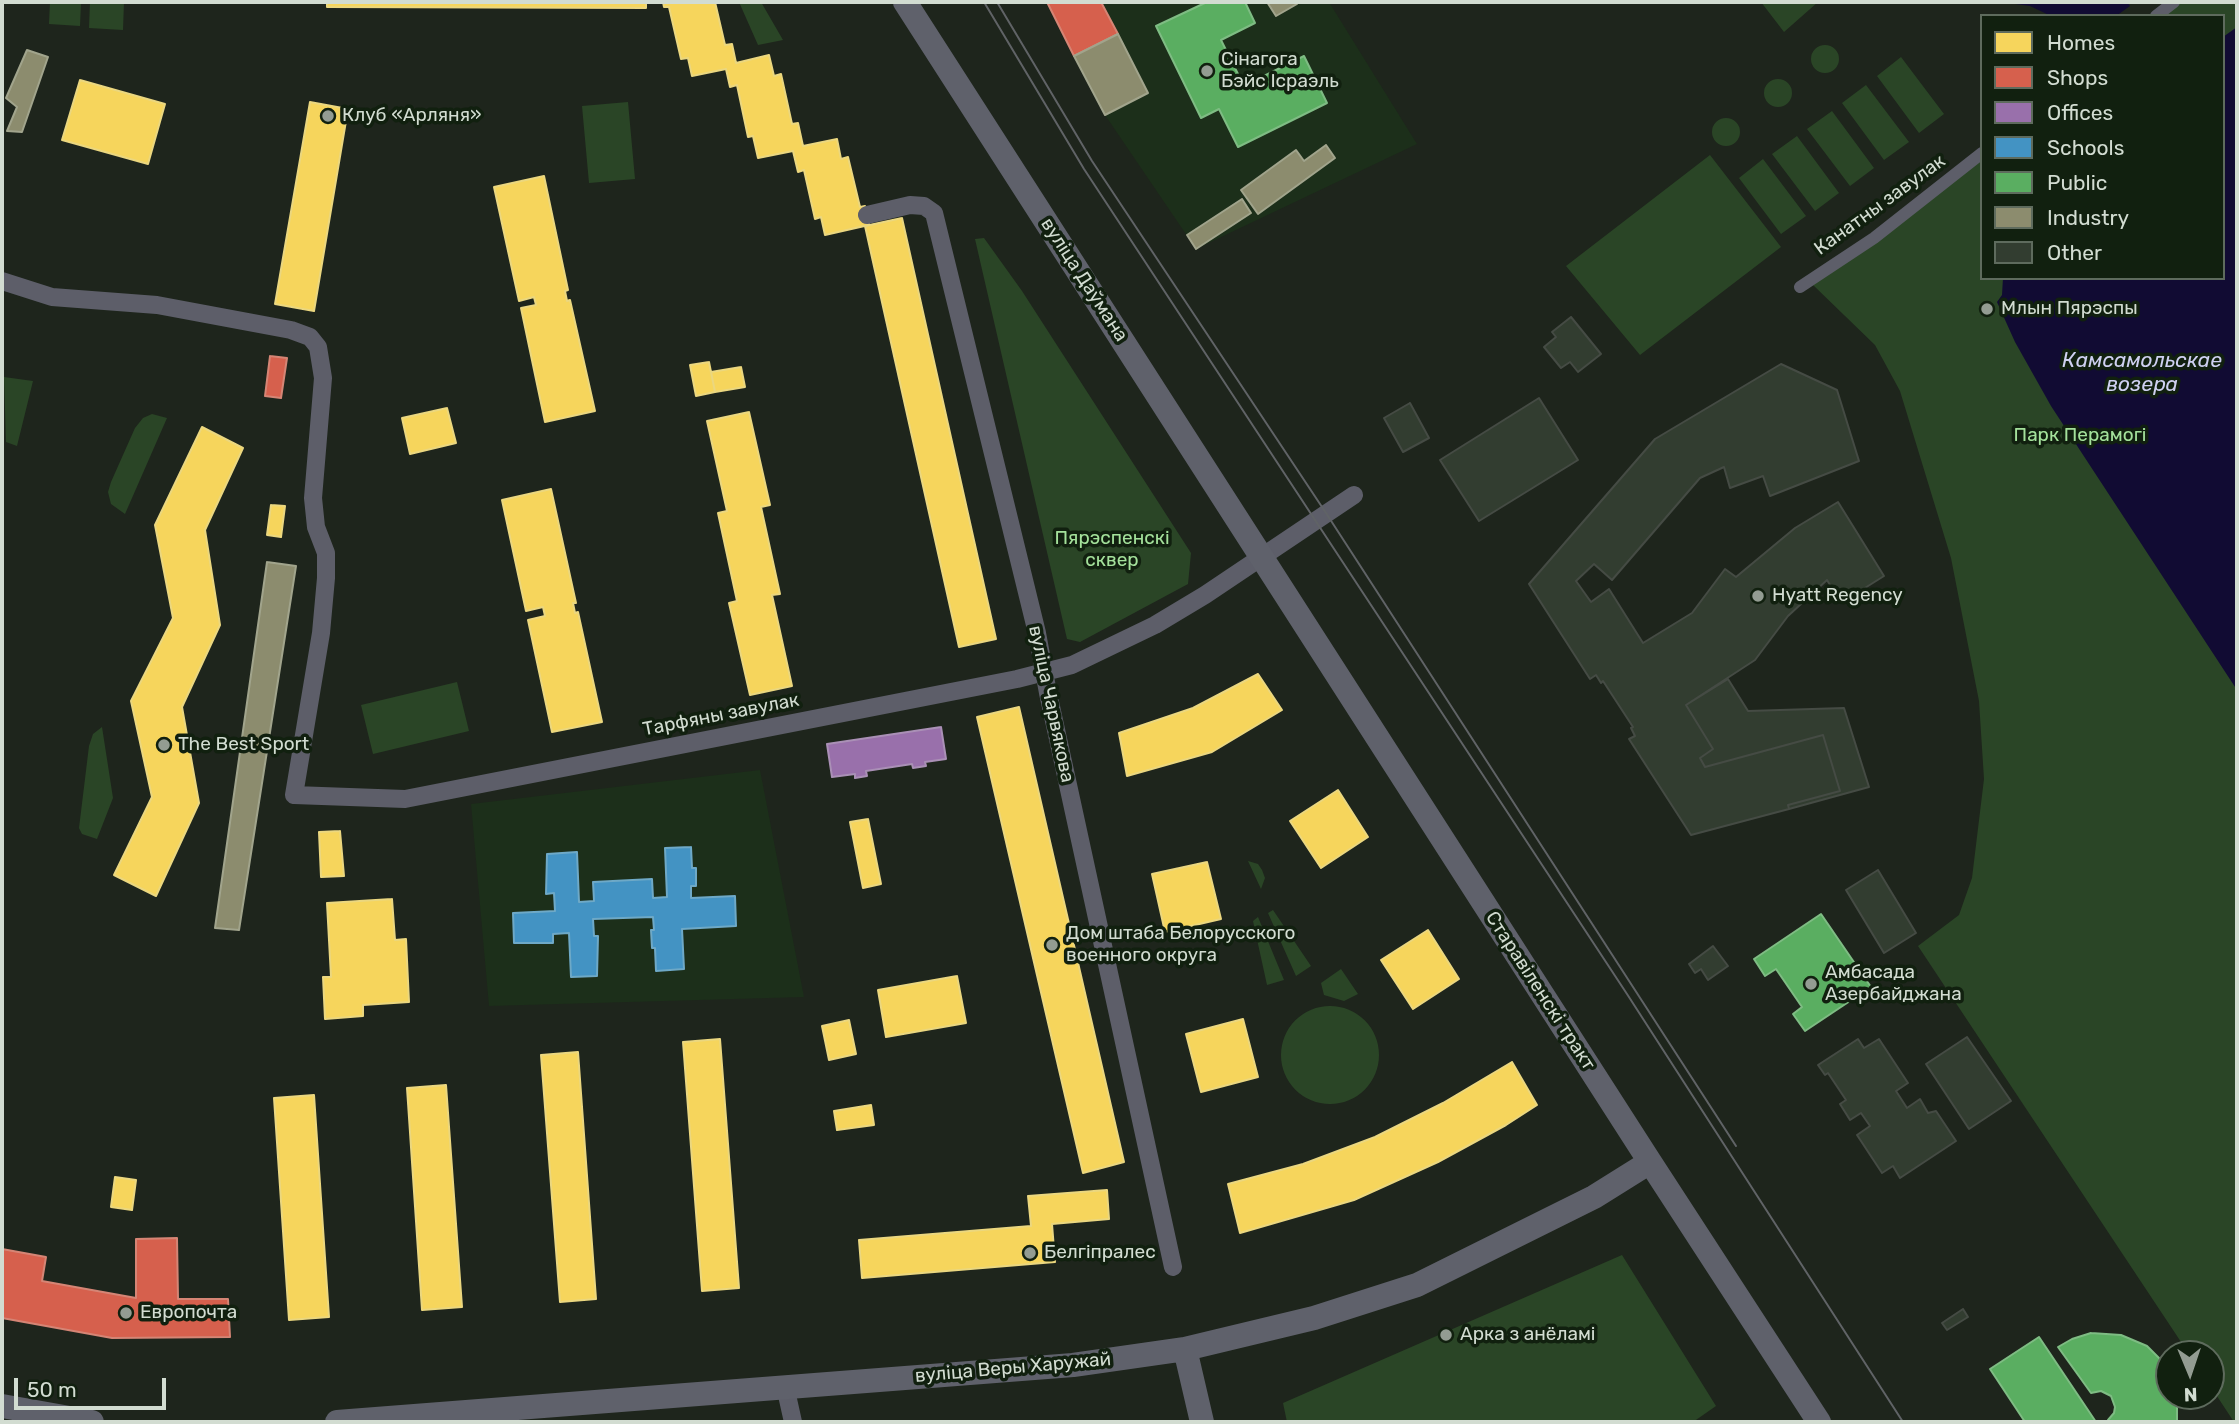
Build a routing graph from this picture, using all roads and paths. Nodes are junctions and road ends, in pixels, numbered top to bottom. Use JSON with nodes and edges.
{"nodes":[{"id":1,"x":905,"y":2,"type":"edge"},
{"id":2,"x":2174,"y":2,"type":"edge"},
{"id":3,"x":2159,"y":14,"type":"edge"},
{"id":4,"x":1980,"y":155,"type":"edge"},
{"id":5,"x":867,"y":215,"type":"dead end"},
{"id":6,"x":2,"y":281,"type":"edge"},
{"id":7,"x":1800,"y":287,"type":"dead end"},
{"id":8,"x":1354,"y":495,"type":"dead end"},
{"id":9,"x":1262,"y":558,"type":"junction"},
{"id":10,"x":1044,"y":673,"type":"junction"},
{"id":11,"x":1650,"y":1163,"type":"junction"},
{"id":12,"x":1174,"y":1267,"type":"dead end"},
{"id":13,"x":1185,"y":1349,"type":"junction"},
{"id":14,"x":785,"y":1386,"type":"junction"},
{"id":15,"x":2,"y":1406,"type":"edge"},
{"id":16,"x":92,"y":1422,"type":"edge"},
{"id":17,"x":337,"y":1422,"type":"edge"},
{"id":18,"x":793,"y":1422,"type":"edge"},
{"id":19,"x":1202,"y":1422,"type":"edge"},
{"id":20,"x":1819,"y":1422,"type":"edge"}],
"edges":[{"from":1,"to":9,"type":"main road","name":"вуліца Даўмана"},
{"from":2,"to":3,"type":"street"},
{"from":4,"to":7,"type":"street","name":"Канатны завулак"},
{"from":5,"to":10,"type":"street","name":"вуліца Чарвякова"},
{"from":6,"to":10,"type":"street","name":"Тарфяны завулак"},
{"from":8,"to":9,"type":"street","name":"Тарфяны завулак"},
{"from":9,"to":10,"type":"street","name":"Тарфяны завулак"},
{"from":9,"to":11,"type":"main road","name":"Старавіленскі тракт"},
{"from":10,"to":12,"type":"street","name":"вуліца Чарвякова"},
{"from":11,"to":13,"type":"main road","name":"вуліца Веры Харужай"},
{"from":11,"to":20,"type":"main road","name":"Старавіленскі тракт"},
{"from":13,"to":14,"type":"main road","name":"вуліца Веры Харужай"},
{"from":13,"to":19,"type":"main road"},
{"from":14,"to":17,"type":"main road","name":"вуліца Веры Харужай"},
{"from":14,"to":18,"type":"street"},
{"from":15,"to":16,"type":"main road"}]}
